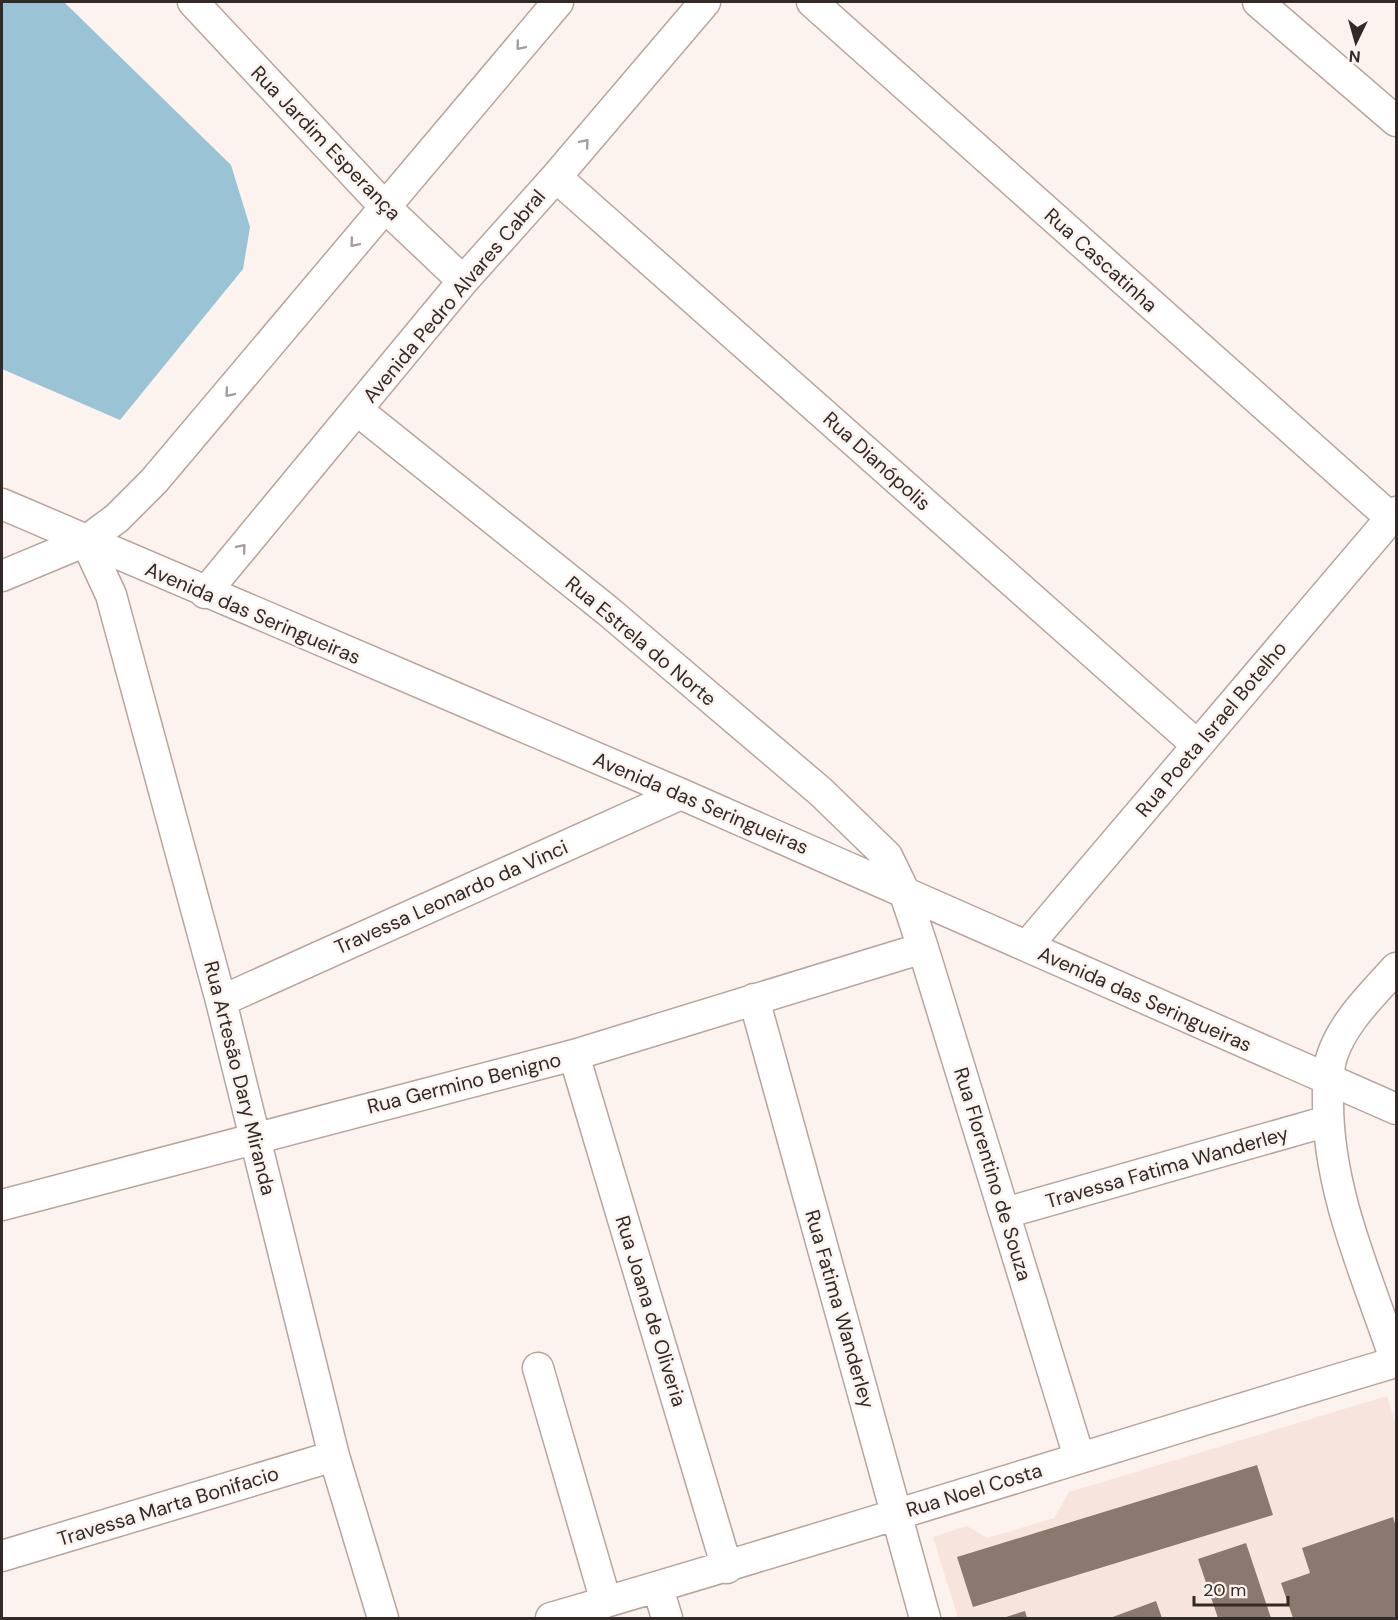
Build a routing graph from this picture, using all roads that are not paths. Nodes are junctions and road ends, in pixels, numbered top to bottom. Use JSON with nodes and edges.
{"nodes":[{"id":1,"x":192,"y":2,"type":"edge"},
{"id":2,"x":558,"y":2,"type":"edge"},
{"id":3,"x":705,"y":2,"type":"edge"},
{"id":4,"x":812,"y":2,"type":"edge"},
{"id":5,"x":1258,"y":2,"type":"edge"},
{"id":6,"x":1396,"y":121,"type":"edge"},
{"id":7,"x":556,"y":177,"type":"junction"},
{"id":8,"x":385,"y":207,"type":"junction"},
{"id":9,"x":463,"y":281,"type":"junction"},
{"id":10,"x":357,"y":410,"type":"junction"},
{"id":11,"x":2,"y":504,"type":"edge"},
{"id":12,"x":1394,"y":515,"type":"edge"},
{"id":13,"x":86,"y":541,"type":"junction"},
{"id":14,"x":2,"y":554,"type":"edge"},
{"id":15,"x":2,"y":576,"type":"edge"},
{"id":16,"x":205,"y":593,"type":"junction"},
{"id":17,"x":1197,"y":745,"type":"junction"},
{"id":18,"x":681,"y":794,"type":"junction"},
{"id":19,"x":904,"y":891,"type":"junction"},
{"id":20,"x":1027,"y":946,"type":"junction"},
{"id":21,"x":923,"y":948,"type":"junction"},
{"id":22,"x":1396,"y":968,"type":"edge"},
{"id":23,"x":754,"y":999,"type":"junction"},
{"id":24,"x":221,"y":1001,"type":"junction"},
{"id":25,"x":574,"y":1055,"type":"junction"},
{"id":26,"x":1328,"y":1079,"type":"junction"},
{"id":27,"x":1396,"y":1109,"type":"edge"},
{"id":28,"x":1328,"y":1121,"type":"junction"},
{"id":29,"x":255,"y":1137,"type":"junction"},
{"id":30,"x":2,"y":1205,"type":"edge"},
{"id":31,"x":1005,"y":1213,"type":"junction"},
{"id":32,"x":1396,"y":1362,"type":"edge"},
{"id":33,"x":538,"y":1368,"type":"dead end"},
{"id":34,"x":334,"y":1456,"type":"junction"},
{"id":35,"x":1078,"y":1457,"type":"junction"},
{"id":36,"x":898,"y":1514,"type":"junction"},
{"id":37,"x":2,"y":1556,"type":"edge"},
{"id":38,"x":727,"y":1568,"type":"junction"},
{"id":39,"x":658,"y":1588,"type":"junction"},
{"id":40,"x":606,"y":1602,"type":"junction"},
{"id":41,"x":383,"y":1618,"type":"edge"},
{"id":42,"x":551,"y":1618,"type":"edge"},
{"id":43,"x":667,"y":1618,"type":"edge"},
{"id":44,"x":926,"y":1618,"type":"edge"}],
"edges":[{"from":1,"to":8,"type":"street","name":"Rua Jardim Esperança"},
{"from":2,"to":8,"type":"street","one_way":true},
{"from":7,"to":3,"type":"street","name":"Avenida Pedro Alvares Cabral","one_way":true},
{"from":4,"to":12,"type":"street","name":"Rua Cascatinha"},
{"from":5,"to":6,"type":"street"},
{"from":7,"to":9,"type":"street","name":"Avenida Pedro Alvares Cabral"},
{"from":7,"to":17,"type":"street","name":"Rua Dianópolis"},
{"from":8,"to":9,"type":"street","name":"Rua Jardim Esperança"},
{"from":8,"to":13,"type":"street","one_way":true},
{"from":9,"to":10,"type":"street","name":"Avenida Pedro Alvares Cabral"},
{"from":16,"to":10,"type":"street","name":"Avenida Pedro Alvares Cabral","one_way":true},
{"from":10,"to":19,"type":"street","name":"Rua Estrela do Norte"},
{"from":11,"to":13,"type":"street","name":"Avenida das Seringueiras"},
{"from":12,"to":17,"type":"street","name":"Rua Poeta Israel Botelho"},
{"from":13,"to":14,"type":"street"},
{"from":13,"to":15,"type":"street"},
{"from":13,"to":16,"type":"street","name":"Avenida das Seringueiras"},
{"from":13,"to":24,"type":"street","name":"Rua Artesão Dary Miranda"},
{"from":16,"to":18,"type":"street","name":"Avenida das Seringueiras"},
{"from":17,"to":20,"type":"street","name":"Rua Poeta Israel Botelho"},
{"from":18,"to":19,"type":"street","name":"Avenida das Seringueiras"},
{"from":18,"to":24,"type":"street","name":"Travessa Leonardo da Vinci"},
{"from":19,"to":20,"type":"street","name":"Avenida das Seringueiras"},
{"from":19,"to":21,"type":"street","name":"Rua Florentino de Souza"},
{"from":20,"to":26,"type":"street","name":"Avenida das Seringueiras"},
{"from":21,"to":23,"type":"street","name":"Rua Germino Benigno"},
{"from":21,"to":31,"type":"street","name":"Rua Florentino de Souza"},
{"from":22,"to":26,"type":"street"},
{"from":23,"to":25,"type":"street","name":"Rua Germino Benigno"},
{"from":23,"to":36,"type":"street","name":"Rua Fatima Wanderley"},
{"from":24,"to":29,"type":"street","name":"Rua Artesão Dary Miranda"},
{"from":25,"to":29,"type":"street","name":"Rua Germino Benigno"},
{"from":25,"to":38,"type":"street","name":"Rua Joana de Oliveria"},
{"from":26,"to":27,"type":"street","name":"Avenida das Seringueiras"},
{"from":26,"to":28,"type":"street"},
{"from":28,"to":31,"type":"street","name":"Travessa Fatima Wanderley"},
{"from":28,"to":32,"type":"street"},
{"from":29,"to":30,"type":"street","name":"Rua Germino Benigno"},
{"from":29,"to":34,"type":"street","name":"Rua Artesão Dary Miranda"},
{"from":31,"to":35,"type":"street","name":"Rua Florentino de Souza"},
{"from":32,"to":35,"type":"street","name":"Rua Noel Costa"},
{"from":33,"to":40,"type":"street"},
{"from":34,"to":37,"type":"street","name":"Travessa Marta Bonifacio"},
{"from":34,"to":41,"type":"street","name":"Rua Artesão Dary Miranda"},
{"from":35,"to":36,"type":"street","name":"Rua Noel Costa"},
{"from":36,"to":38,"type":"street","name":"Rua Noel Costa"},
{"from":36,"to":44,"type":"street","name":"Rua Fatima Wanderley"},
{"from":38,"to":39,"type":"street","name":"Rua Noel Costa"},
{"from":39,"to":40,"type":"street","name":"Rua Noel Costa"},
{"from":39,"to":43,"type":"street"},
{"from":40,"to":42,"type":"street","name":"Rua Noel Costa"}]}
